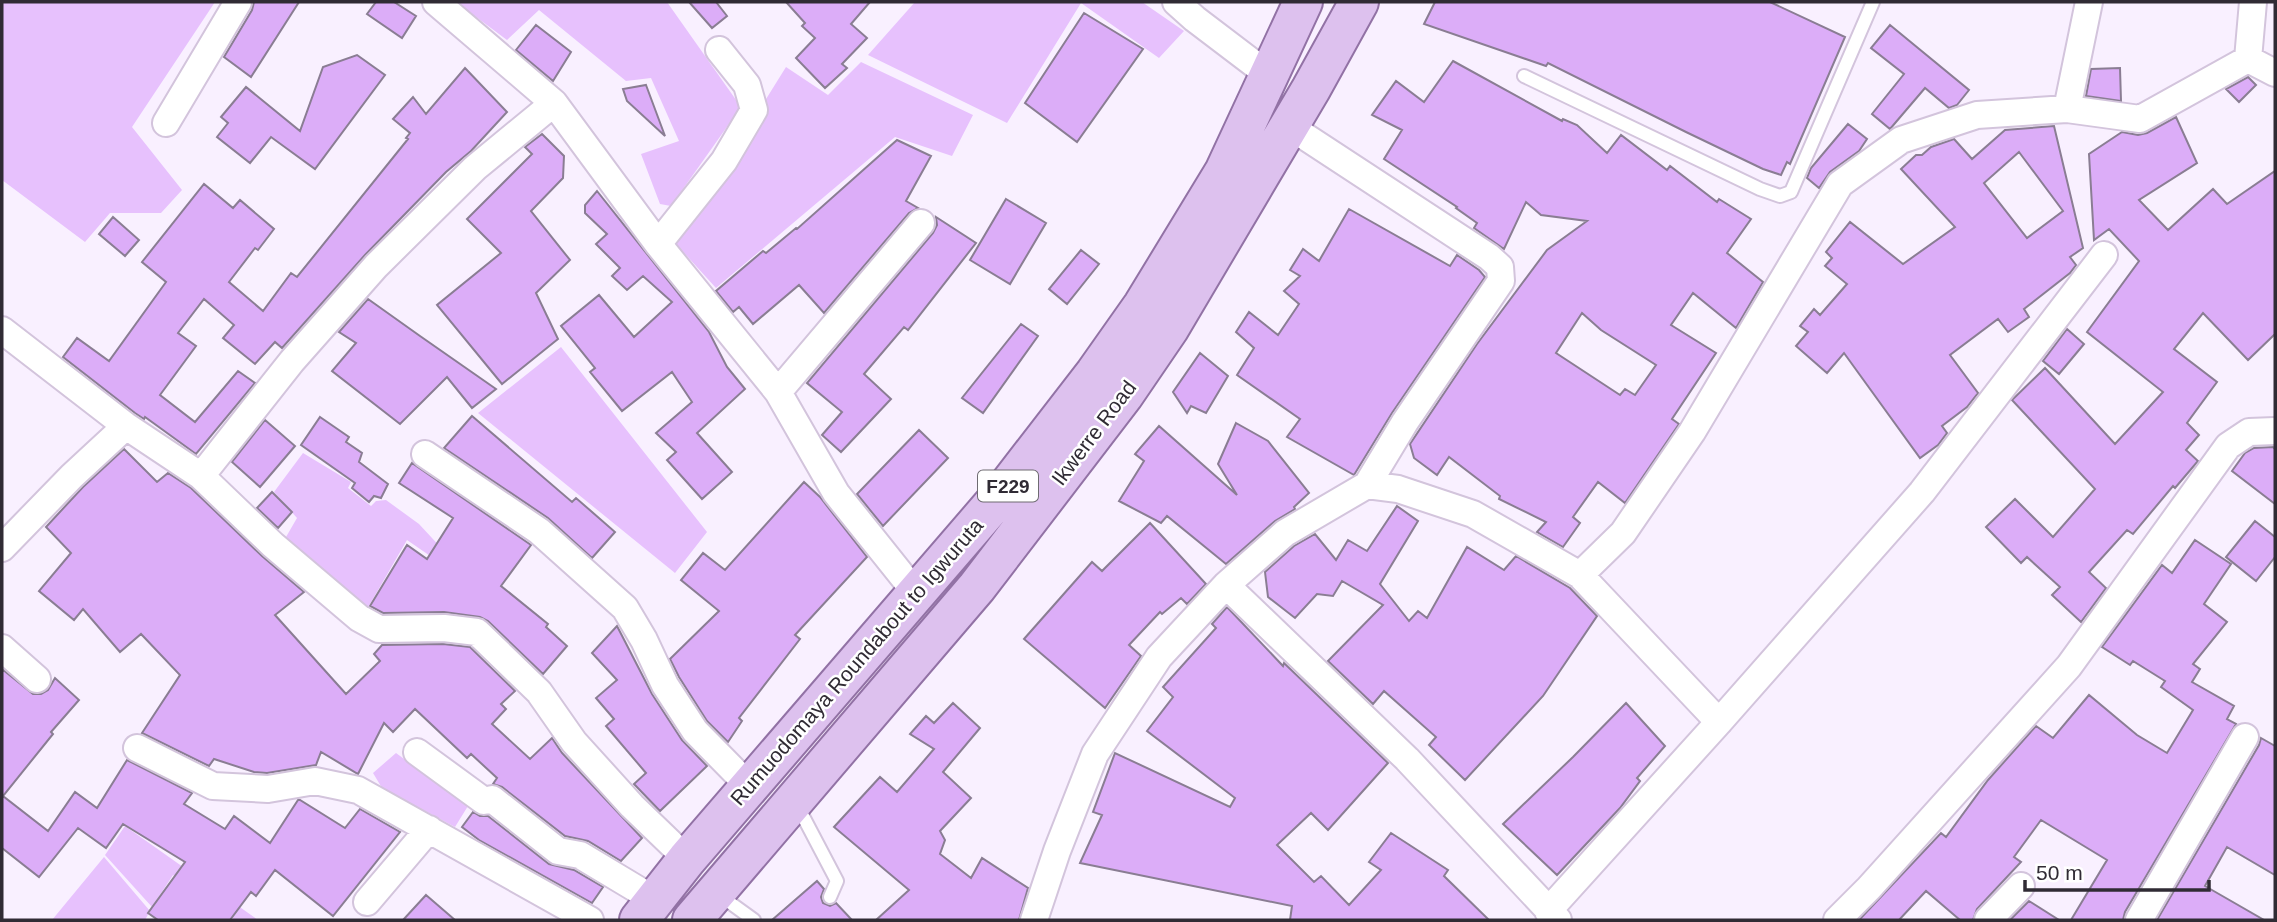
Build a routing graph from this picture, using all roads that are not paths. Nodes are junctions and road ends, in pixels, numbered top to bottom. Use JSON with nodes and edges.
{"nodes":[{"id":1,"x":238,"y":2,"type":"edge"},
{"id":2,"x":436,"y":2,"type":"edge"},
{"id":3,"x":1176,"y":2,"type":"edge"},
{"id":4,"x":1303,"y":2,"type":"edge"},
{"id":5,"x":1359,"y":2,"type":"edge"},
{"id":6,"x":1873,"y":2,"type":"edge"},
{"id":7,"x":2089,"y":2,"type":"edge"},
{"id":8,"x":2253,"y":2,"type":"edge"},
{"id":9,"x":719,"y":50,"type":"dead end"},
{"id":10,"x":2248,"y":59,"type":"junction"},
{"id":11,"x":2275,"y":73,"type":"edge"},
{"id":12,"x":1270,"y":76,"type":"junction"},
{"id":13,"x":1524,"y":76,"type":"dead end"},
{"id":14,"x":554,"y":103,"type":"junction"},
{"id":15,"x":2067,"y":109,"type":"junction"},
{"id":16,"x":166,"y":123,"type":"dead end"},
{"id":17,"x":1289,"y":126,"type":"junction"},
{"id":18,"x":921,"y":223,"type":"dead end"},
{"id":19,"x":658,"y":244,"type":"junction"},
{"id":20,"x":2104,"y":256,"type":"dead end"},
{"id":21,"x":2,"y":330,"type":"edge"},
{"id":22,"x":778,"y":393,"type":"junction"},
{"id":23,"x":126,"y":426,"type":"junction"},
{"id":24,"x":2275,"y":431,"type":"edge"},
{"id":25,"x":425,"y":454,"type":"dead end"},
{"id":26,"x":201,"y":476,"type":"junction"},
{"id":27,"x":1367,"y":485,"type":"junction"},
{"id":28,"x":2,"y":548,"type":"edge"},
{"id":29,"x":1580,"y":575,"type":"junction"},
{"id":30,"x":1226,"y":584,"type":"junction"},
{"id":31,"x":916,"y":593,"type":"junction"},
{"id":32,"x":2,"y":648,"type":"edge"},
{"id":33,"x":37,"y":679,"type":"dead end"},
{"id":34,"x":1719,"y":722,"type":"junction"},
{"id":35,"x":2245,"y":737,"type":"dead end"},
{"id":36,"x":137,"y":748,"type":"dead end"},
{"id":37,"x":417,"y":751,"type":"dead end"},
{"id":38,"x":750,"y":787,"type":"junction"},
{"id":39,"x":795,"y":800,"type":"junction"},
{"id":40,"x":429,"y":829,"type":"junction"},
{"id":41,"x":687,"y":859,"type":"junction"},
{"id":42,"x":2021,"y":886,"type":"dead end"},
{"id":43,"x":830,"y":897,"type":"dead end"},
{"id":44,"x":366,"y":902,"type":"dead end"},
{"id":45,"x":647,"y":910,"type":"edge"},
{"id":46,"x":698,"y":913,"type":"edge"},
{"id":47,"x":1553,"y":916,"type":"edge"},
{"id":48,"x":590,"y":920,"type":"edge"},
{"id":49,"x":754,"y":920,"type":"edge"},
{"id":50,"x":1034,"y":920,"type":"edge"},
{"id":51,"x":1837,"y":920,"type":"edge"},
{"id":52,"x":1988,"y":920,"type":"edge"},
{"id":53,"x":2139,"y":920,"type":"edge"}],
"edges":[{"from":1,"to":16,"type":"street"},
{"from":2,"to":14,"type":"street"},
{"from":3,"to":12,"type":"street"},
{"from":4,"to":12,"type":"main road","name":"Rumuodomaya Roundabout to Igwuruta","number":"F229"},
{"from":5,"to":17,"type":"main road","name":"Ikwerre Road","number":"F229"},
{"from":6,"to":13,"type":"lane"},
{"from":7,"to":15,"type":"street"},
{"from":8,"to":10,"type":"street"},
{"from":9,"to":19,"type":"street"},
{"from":10,"to":11,"type":"street"},
{"from":10,"to":15,"type":"street"},
{"from":12,"to":31,"type":"main road","name":"Rumuodomaya Roundabout to Igwuruta","number":"F229"},
{"from":14,"to":19,"type":"street"},
{"from":14,"to":26,"type":"street"},
{"from":15,"to":29,"type":"street"},
{"from":17,"to":27,"type":"street"},
{"from":17,"to":39,"type":"main road","name":"Ikwerre Road","number":"F229"},
{"from":18,"to":22,"type":"street"},
{"from":19,"to":22,"type":"street"},
{"from":20,"to":34,"type":"street"},
{"from":21,"to":23,"type":"street"},
{"from":22,"to":31,"type":"street"},
{"from":23,"to":26,"type":"street"},
{"from":23,"to":28,"type":"street"},
{"from":24,"to":51,"type":"street"},
{"from":25,"to":38,"type":"street"},
{"from":26,"to":41,"type":"street"},
{"from":27,"to":29,"type":"street"},
{"from":27,"to":30,"type":"street"},
{"from":29,"to":34,"type":"street"},
{"from":30,"to":47,"type":"street"},
{"from":30,"to":50,"type":"street"},
{"from":31,"to":38,"type":"main road","name":"Rumuodomaya Roundabout to Igwuruta","number":"F229"},
{"from":32,"to":33,"type":"street"},
{"from":34,"to":47,"type":"street"},
{"from":35,"to":53,"type":"street"},
{"from":36,"to":40,"type":"street"},
{"from":37,"to":45,"type":"street"},
{"from":38,"to":41,"type":"main road","name":"Rumuodomaya Roundabout to Igwuruta","number":"F229"},
{"from":39,"to":43,"type":"lane"},
{"from":39,"to":46,"type":"main road","name":"Ikwerre Road","number":"F229"},
{"from":40,"to":44,"type":"street"},
{"from":40,"to":48,"type":"street"},
{"from":41,"to":45,"type":"main road","name":"Rumuodomaya Roundabout to Igwuruta","number":"F229"},
{"from":42,"to":52,"type":"street"},
{"from":46,"to":49,"type":"lane"}]}
